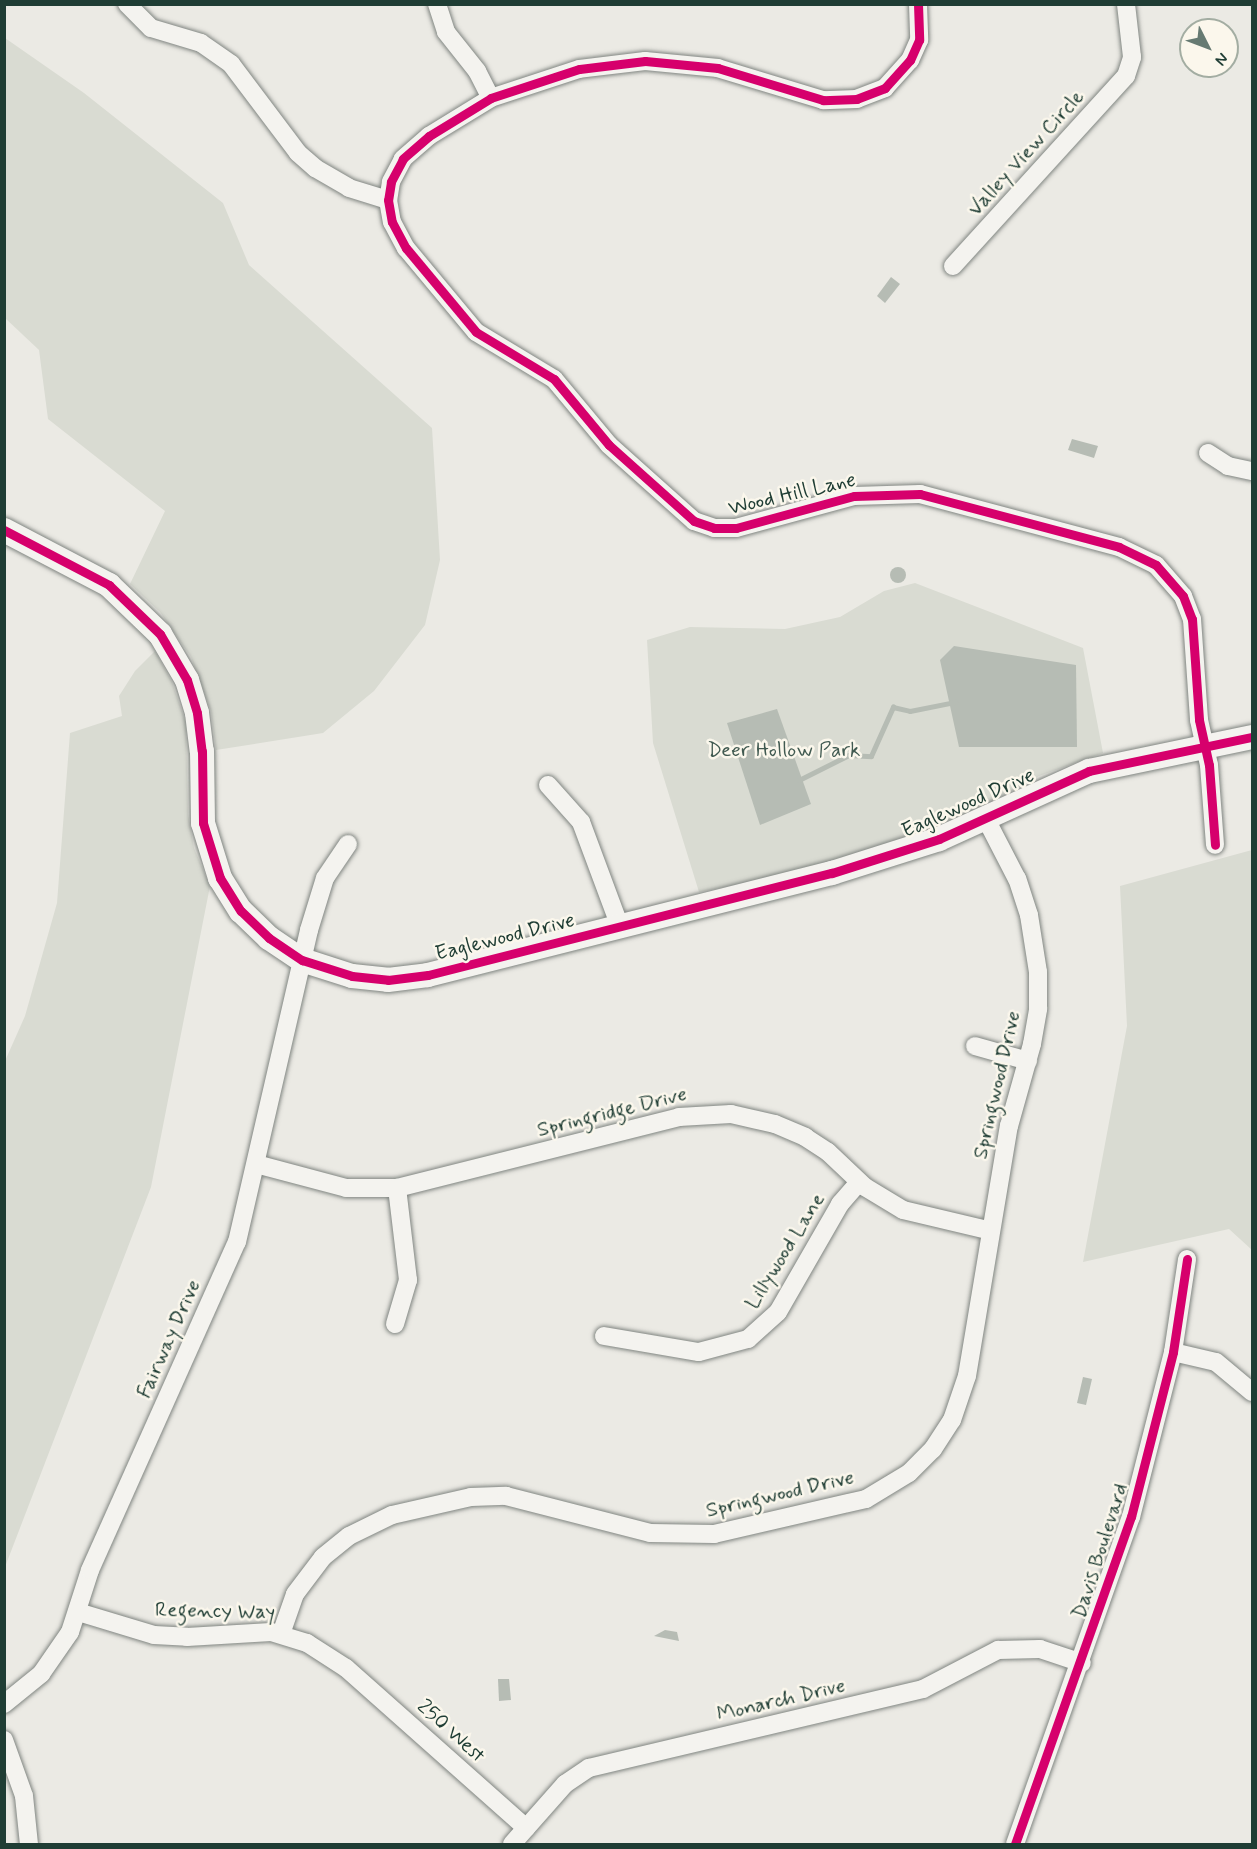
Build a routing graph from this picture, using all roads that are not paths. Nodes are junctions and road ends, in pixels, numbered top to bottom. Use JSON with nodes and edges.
{"nodes":[{"id":1,"x":127,"y":4,"type":"edge"},
{"id":2,"x":437,"y":4,"type":"edge"},
{"id":3,"x":918,"y":4,"type":"edge"},
{"id":4,"x":1126,"y":4,"type":"edge"},
{"id":5,"x":491,"y":98,"type":"junction"},
{"id":6,"x":388,"y":200,"type":"junction"},
{"id":7,"x":953,"y":266,"type":"dead end"},
{"id":8,"x":1208,"y":453,"type":"dead end"},
{"id":9,"x":1252,"y":471,"type":"edge"},
{"id":10,"x":4,"y":530,"type":"edge"},
{"id":11,"x":1252,"y":737,"type":"edge"},
{"id":12,"x":1204,"y":744,"type":"junction"},
{"id":13,"x":548,"y":785,"type":"dead end"},
{"id":14,"x":985,"y":817,"type":"junction"},
{"id":15,"x":348,"y":844,"type":"dead end"},
{"id":16,"x":1215,"y":845,"type":"dead end"},
{"id":17,"x":620,"y":927,"type":"junction"},
{"id":18,"x":302,"y":960,"type":"junction"},
{"id":19,"x":975,"y":1046,"type":"dead end"},
{"id":20,"x":1028,"y":1061,"type":"junction"},
{"id":21,"x":256,"y":1164,"type":"junction"},
{"id":22,"x":859,"y":1182,"type":"junction"},
{"id":23,"x":397,"y":1188,"type":"junction"},
{"id":24,"x":991,"y":1231,"type":"junction"},
{"id":25,"x":1187,"y":1259,"type":"dead end"},
{"id":26,"x":395,"y":1324,"type":"dead end"},
{"id":27,"x":604,"y":1336,"type":"dead end"},
{"id":28,"x":1173,"y":1352,"type":"junction"},
{"id":29,"x":1252,"y":1392,"type":"edge"},
{"id":30,"x":78,"y":1612,"type":"junction"},
{"id":31,"x":280,"y":1634,"type":"junction"},
{"id":32,"x":1082,"y":1663,"type":"junction"},
{"id":33,"x":346,"y":1668,"type":"joint"},
{"id":34,"x":4,"y":1704,"type":"edge"},
{"id":35,"x":4,"y":1740,"type":"edge"},
{"id":36,"x":526,"y":1828,"type":"junction"},
{"id":37,"x":29,"y":1845,"type":"edge"},
{"id":38,"x":512,"y":1845,"type":"edge"},
{"id":39,"x":1015,"y":1845,"type":"edge"}],
"edges":[{"from":1,"to":6,"type":"street"},
{"from":2,"to":5,"type":"street"},
{"from":3,"to":5,"type":"street"},
{"from":4,"to":7,"type":"street","name":"Valley View Circle"},
{"from":5,"to":6,"type":"street"},
{"from":6,"to":12,"type":"street","name":"Wood Hill Lane"},
{"from":8,"to":9,"type":"street"},
{"from":10,"to":18,"type":"main road","name":"Eaglewood Drive"},
{"from":11,"to":12,"type":"main road","name":"Eaglewood Drive"},
{"from":12,"to":14,"type":"main road","name":"Eaglewood Drive"},
{"from":12,"to":16,"type":"street","name":"Wood Hill Lane"},
{"from":13,"to":17,"type":"street"},
{"from":14,"to":17,"type":"main road","name":"Eaglewood Drive"},
{"from":14,"to":20,"type":"street","name":"Springwood Drive"},
{"from":15,"to":18,"type":"street","name":"Fairway Drive"},
{"from":17,"to":18,"type":"main road","name":"Eaglewood Drive"},
{"from":18,"to":21,"type":"street","name":"Fairway Drive"},
{"from":19,"to":20,"type":"street"},
{"from":20,"to":24,"type":"street","name":"Springwood Drive"},
{"from":21,"to":23,"type":"street","name":"Springridge Drive"},
{"from":21,"to":30,"type":"street","name":"Fairway Drive"},
{"from":22,"to":23,"type":"street","name":"Springridge Drive"},
{"from":22,"to":24,"type":"street","name":"Springridge Drive"},
{"from":22,"to":27,"type":"street","name":"Lillywood Lane"},
{"from":23,"to":26,"type":"street"},
{"from":24,"to":31,"type":"street","name":"Springwood Drive"},
{"from":25,"to":28,"type":"street","name":"Davis Boulevard"},
{"from":28,"to":29,"type":"street"},
{"from":28,"to":32,"type":"street","name":"Davis Boulevard"},
{"from":30,"to":31,"type":"street","name":"Regency Way"},
{"from":30,"to":34,"type":"street","name":"Fairway Drive"},
{"from":31,"to":33,"type":"street","name":"Regency Way"},
{"from":32,"to":36,"type":"street","name":"Monarch Drive"},
{"from":32,"to":39,"type":"street","name":"Davis Boulevard"},
{"from":33,"to":36,"type":"street","name":"250 West"},
{"from":35,"to":37,"type":"street"},
{"from":36,"to":38,"type":"street","name":"Monarch Drive"}]}
